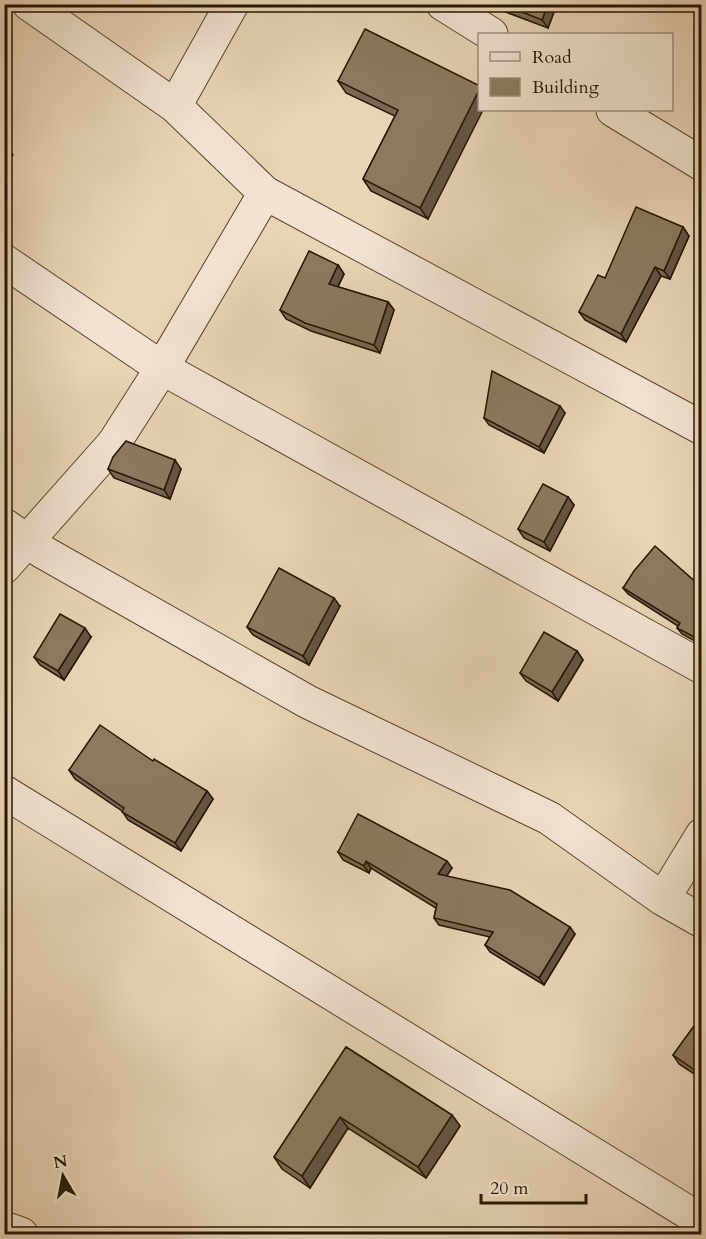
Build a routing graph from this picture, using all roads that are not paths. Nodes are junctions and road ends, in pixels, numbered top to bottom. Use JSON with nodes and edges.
{"nodes":[{"id":1,"x":29,"y":4,"type":"edge"},
{"id":2,"x":232,"y":4,"type":"edge"},
{"id":3,"x":443,"y":4,"type":"edge"},
{"id":4,"x":489,"y":33,"type":"edge"},
{"id":5,"x":175,"y":106,"type":"junction"},
{"id":6,"x":615,"y":111,"type":"edge"},
{"id":7,"x":702,"y":164,"type":"edge"},
{"id":8,"x":265,"y":193,"type":"junction"},
{"id":9,"x":4,"y":261,"type":"edge"},
{"id":10,"x":162,"y":368,"type":"junction"},
{"id":11,"x":702,"y":428,"type":"edge"},
{"id":12,"x":16,"y":533,"type":"edge"},
{"id":13,"x":4,"y":567,"type":"edge"},
{"id":14,"x":702,"y":667,"type":"edge"},
{"id":15,"x":4,"y":792,"type":"edge"},
{"id":16,"x":702,"y":835,"type":"edge"},
{"id":17,"x":663,"y":899,"type":"junction"},
{"id":18,"x":702,"y":921,"type":"edge"},
{"id":19,"x":702,"y":1221,"type":"edge"},
{"id":20,"x":4,"y":1228,"type":"edge"},
{"id":21,"x":21,"y":1234,"type":"edge"}],
"edges":[{"from":1,"to":5,"type":"street"},
{"from":2,"to":5,"type":"street"},
{"from":3,"to":4,"type":"street"},
{"from":5,"to":8,"type":"street"},
{"from":6,"to":7,"type":"street"},
{"from":8,"to":10,"type":"street"},
{"from":8,"to":11,"type":"street"},
{"from":9,"to":10,"type":"street"},
{"from":10,"to":12,"type":"street"},
{"from":10,"to":14,"type":"street"},
{"from":12,"to":13,"type":"street"},
{"from":12,"to":17,"type":"street"},
{"from":15,"to":19,"type":"street"},
{"from":16,"to":17,"type":"street"},
{"from":17,"to":18,"type":"street"},
{"from":20,"to":21,"type":"street"}]}
